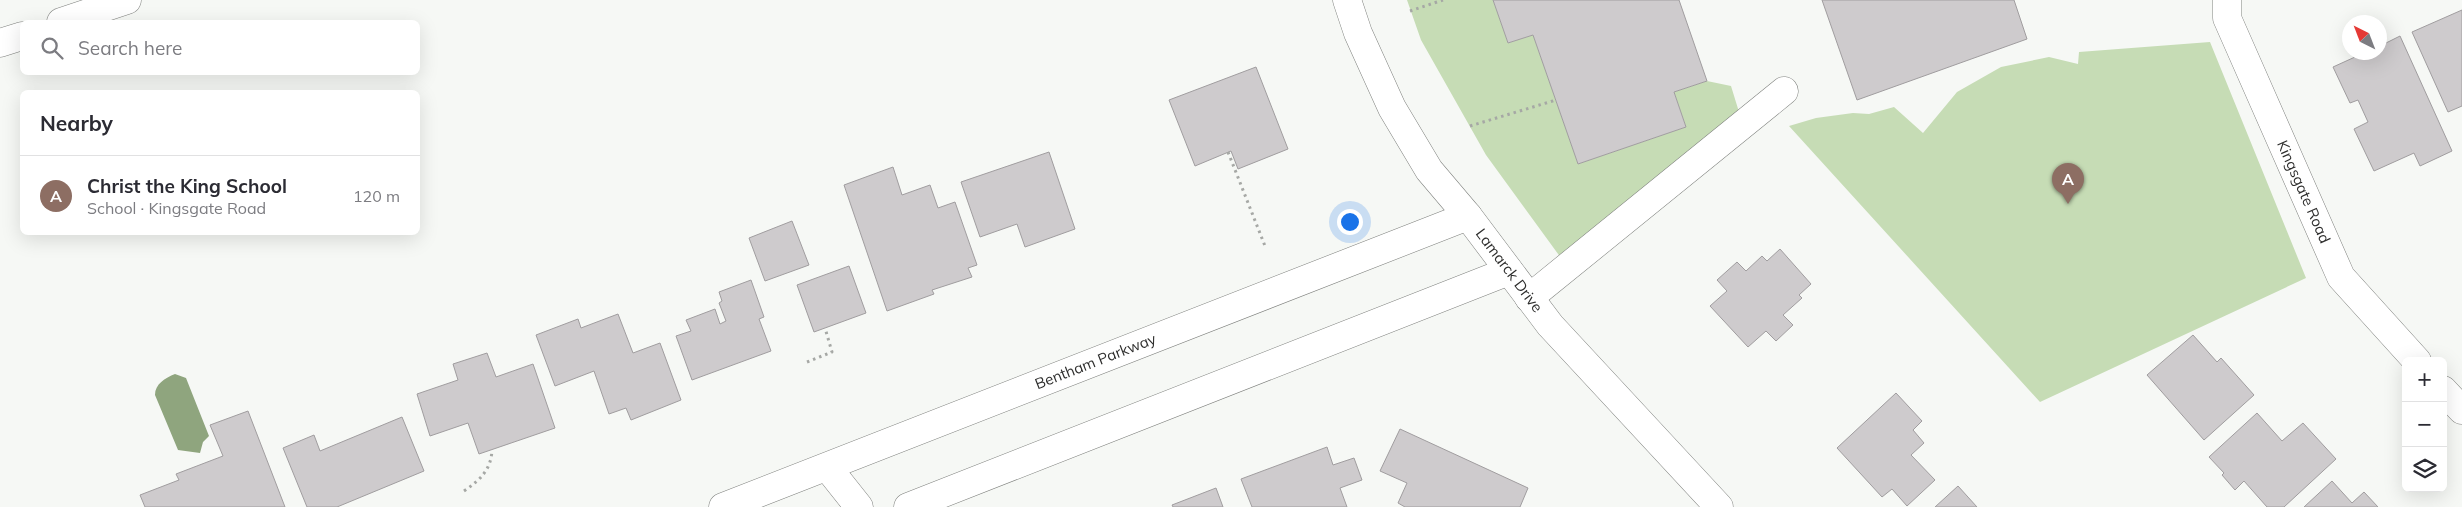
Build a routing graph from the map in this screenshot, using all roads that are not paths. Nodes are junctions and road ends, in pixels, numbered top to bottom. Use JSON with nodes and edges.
{"nodes":[{"id":1,"x":128,"y":0,"type":"edge"},
{"id":2,"x":1347,"y":0,"type":"edge"},
{"id":3,"x":2227,"y":0,"type":"edge"},
{"id":4,"x":67,"y":20,"type":"edge"},
{"id":5,"x":20,"y":37,"type":"edge"},
{"id":6,"x":0,"y":43,"type":"edge"},
{"id":7,"x":1784,"y":91,"type":"dead end"},
{"id":8,"x":1468,"y":216,"type":"junction"},
{"id":9,"x":1509,"y":271,"type":"junction"},
{"id":10,"x":1529,"y":298,"type":"junction"},
{"id":11,"x":2413,"y":357,"type":"edge"},
{"id":12,"x":2447,"y":394,"type":"edge"},
{"id":13,"x":2462,"y":410,"type":"edge"},
{"id":14,"x":828,"y":468,"type":"junction"},
{"id":15,"x":723,"y":507,"type":"edge"},
{"id":16,"x":859,"y":507,"type":"edge"},
{"id":17,"x":908,"y":507,"type":"edge"},
{"id":18,"x":1718,"y":507,"type":"edge"}],
"edges":[{"from":1,"to":4,"type":"street"},
{"from":2,"to":8,"type":"street","name":"Lamarck Drive"},
{"from":3,"to":11,"type":"street","name":"Kingsgate Road"},
{"from":5,"to":6,"type":"street"},
{"from":7,"to":10,"type":"street"},
{"from":8,"to":9,"type":"street","name":"Lamarck Drive"},
{"from":8,"to":14,"type":"street","name":"Bentham Parkway"},
{"from":9,"to":10,"type":"street","name":"Lamarck Drive"},
{"from":9,"to":17,"type":"street"},
{"from":10,"to":18,"type":"street","name":"Lamarck Drive"},
{"from":12,"to":13,"type":"street"},
{"from":14,"to":15,"type":"street","name":"Bentham Parkway"},
{"from":14,"to":16,"type":"street"}]}
